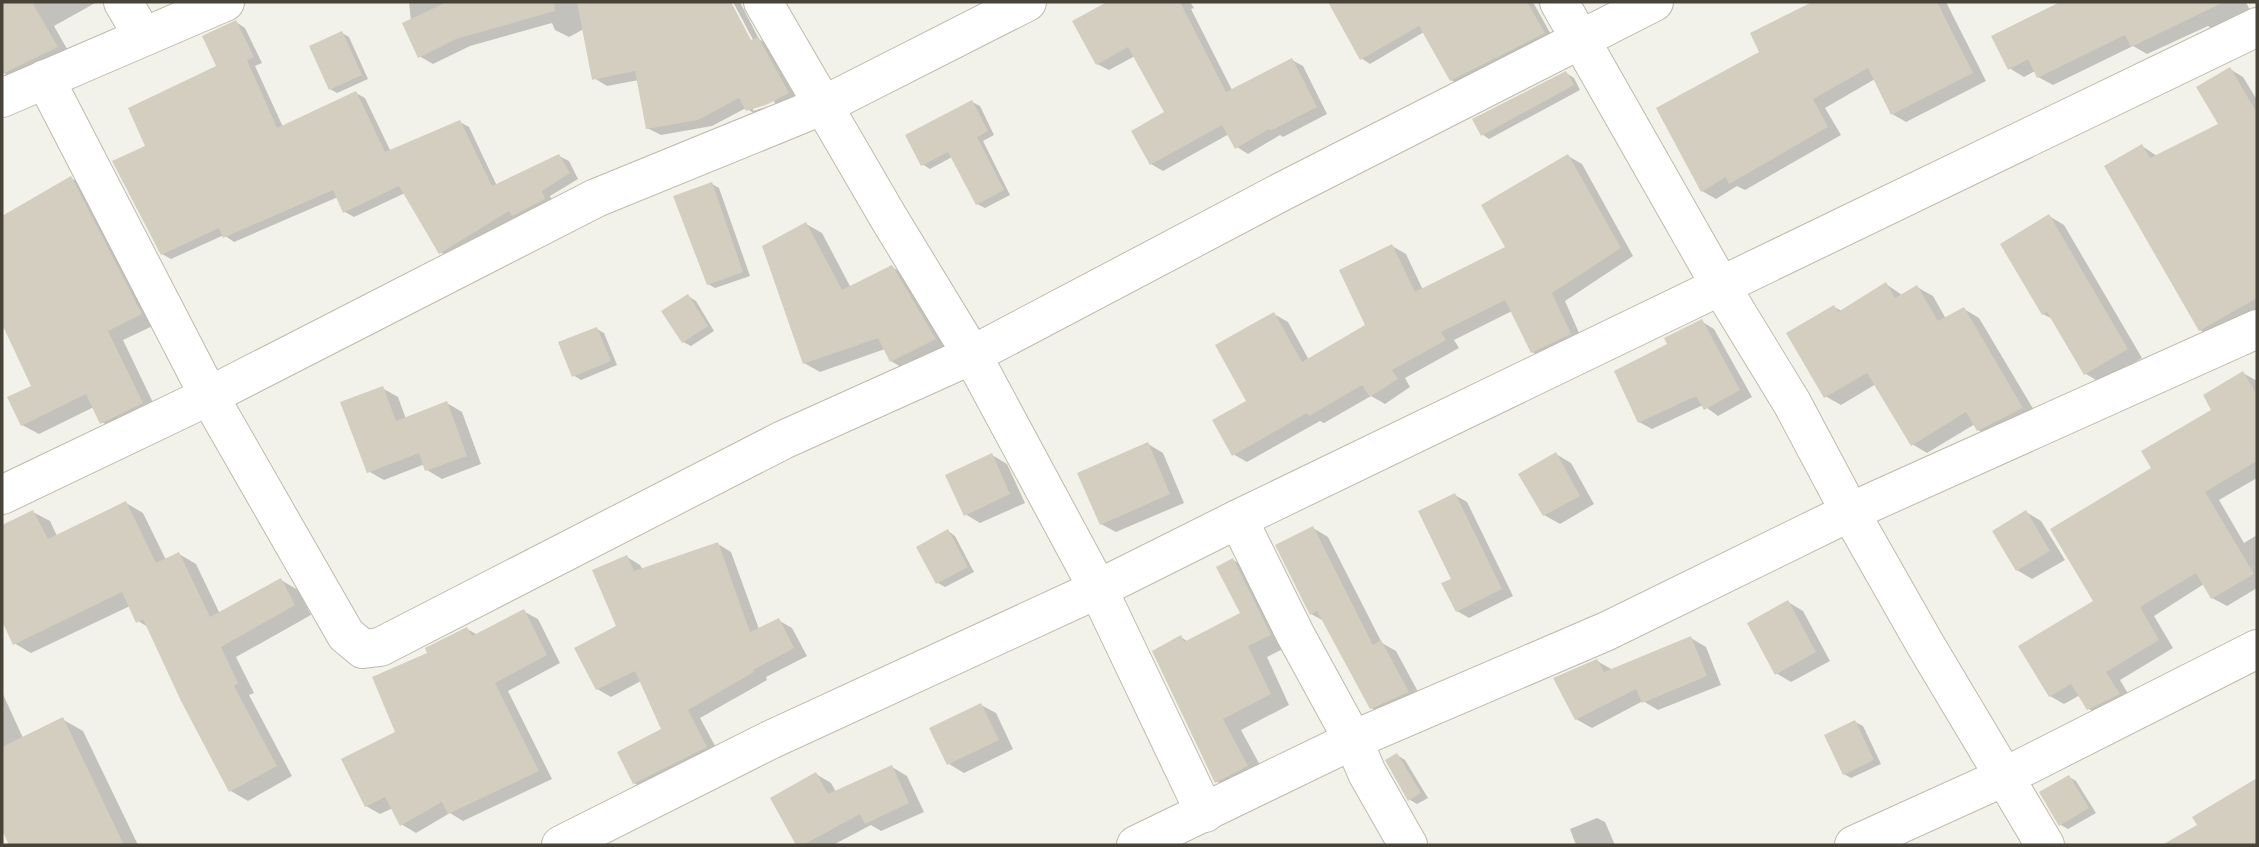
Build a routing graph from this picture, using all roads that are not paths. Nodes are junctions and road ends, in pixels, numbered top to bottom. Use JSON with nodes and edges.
{"nodes":[{"id":1,"x":123,"y":2,"type":"edge"},
{"id":2,"x":225,"y":2,"type":"edge"},
{"id":3,"x":763,"y":2,"type":"edge"},
{"id":4,"x":1027,"y":2,"type":"edge"},
{"id":5,"x":1559,"y":2,"type":"edge"},
{"id":6,"x":1654,"y":2,"type":"edge"},
{"id":7,"x":2257,"y":27,"type":"edge"},
{"id":8,"x":143,"y":36,"type":"junction"},
{"id":9,"x":1581,"y":40,"type":"junction"},
{"id":10,"x":45,"y":79,"type":"junction"},
{"id":11,"x":2,"y":98,"type":"edge"},
{"id":12,"x":824,"y":105,"type":"junction"},
{"id":13,"x":1720,"y":285,"type":"junction"},
{"id":14,"x":2257,"y":329,"type":"edge"},
{"id":15,"x":972,"y":355,"type":"junction"},
{"id":16,"x":209,"y":396,"type":"junction"},
{"id":17,"x":2,"y":495,"type":"edge"},
{"id":18,"x":1850,"y":512,"type":"junction"},
{"id":19,"x":1238,"y":519,"type":"junction"},
{"id":20,"x":1098,"y":589,"type":"junction"},
{"id":21,"x":2257,"y":649,"type":"edge"},
{"id":22,"x":1353,"y":740,"type":"junction"},
{"id":23,"x":2004,"y":778,"type":"junction"},
{"id":24,"x":1205,"y":813,"type":"junction"},
{"id":25,"x":561,"y":845,"type":"edge"},
{"id":26,"x":1136,"y":845,"type":"edge"},
{"id":27,"x":1408,"y":845,"type":"edge"},
{"id":28,"x":1854,"y":845,"type":"edge"},
{"id":29,"x":2045,"y":845,"type":"edge"}],
"edges":[{"from":1,"to":8,"type":"street"},
{"from":2,"to":8,"type":"street"},
{"from":3,"to":12,"type":"street"},
{"from":4,"to":12,"type":"street"},
{"from":5,"to":9,"type":"street"},
{"from":6,"to":9,"type":"street"},
{"from":7,"to":13,"type":"street"},
{"from":8,"to":10,"type":"street"},
{"from":9,"to":13,"type":"street"},
{"from":9,"to":15,"type":"street"},
{"from":10,"to":11,"type":"street"},
{"from":10,"to":16,"type":"street"},
{"from":12,"to":15,"type":"street"},
{"from":12,"to":16,"type":"street"},
{"from":13,"to":18,"type":"street"},
{"from":13,"to":19,"type":"street"},
{"from":14,"to":18,"type":"street"},
{"from":15,"to":16,"type":"street"},
{"from":15,"to":20,"type":"street"},
{"from":16,"to":17,"type":"street"},
{"from":18,"to":22,"type":"street"},
{"from":18,"to":23,"type":"street"},
{"from":19,"to":20,"type":"street"},
{"from":19,"to":22,"type":"street"},
{"from":20,"to":24,"type":"street"},
{"from":20,"to":25,"type":"street"},
{"from":21,"to":23,"type":"street"},
{"from":22,"to":24,"type":"street"},
{"from":22,"to":27,"type":"street"},
{"from":23,"to":28,"type":"street"},
{"from":23,"to":29,"type":"street"},
{"from":24,"to":26,"type":"street"}]}
